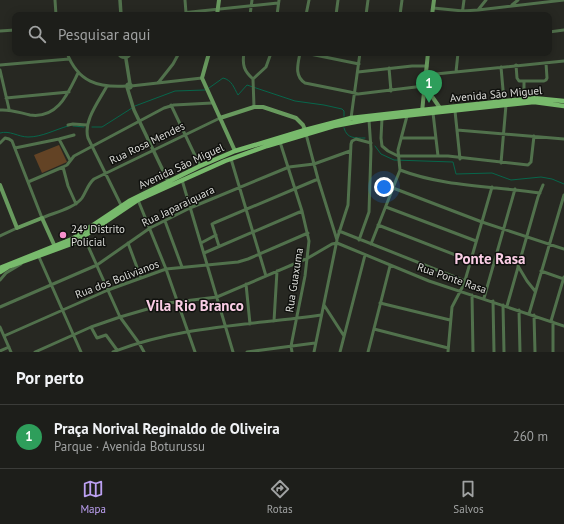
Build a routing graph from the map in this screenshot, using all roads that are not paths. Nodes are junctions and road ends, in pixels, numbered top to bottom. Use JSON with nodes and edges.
{"nodes":[{"id":1,"x":55,"y":0,"type":"edge"},
{"id":2,"x":120,"y":0,"type":"edge"},
{"id":3,"x":185,"y":0,"type":"edge"},
{"id":4,"x":219,"y":0,"type":"edge"},
{"id":5,"x":252,"y":0,"type":"edge"},
{"id":6,"x":309,"y":0,"type":"edge"},
{"id":7,"x":338,"y":0,"type":"edge"},
{"id":8,"x":368,"y":0,"type":"edge"},
{"id":9,"x":402,"y":0,"type":"edge"},
{"id":10,"x":434,"y":0,"type":"edge"},
{"id":11,"x":464,"y":0,"type":"edge"},
{"id":12,"x":486,"y":0,"type":"edge"},
{"id":13,"x":518,"y":0,"type":"edge"},
{"id":14,"x":564,"y":0,"type":"edge"},
{"id":15,"x":279,"y":2,"type":"edge"},
{"id":16,"x":252,"y":6,"type":"junction"},
{"id":17,"x":511,"y":6,"type":"junction"},
{"id":18,"x":433,"y":8,"type":"junction"},
{"id":19,"x":218,"y":9,"type":"junction"},
{"id":20,"x":478,"y":10,"type":"junction"},
{"id":21,"x":463,"y":11,"type":"junction"},
{"id":22,"x":56,"y":12,"type":"edge"},
{"id":23,"x":121,"y":12,"type":"edge"},
{"id":24,"x":186,"y":12,"type":"edge"},
{"id":25,"x":199,"y":12,"type":"edge"},
{"id":26,"x":218,"y":12,"type":"edge"},
{"id":27,"x":251,"y":12,"type":"edge"},
{"id":28,"x":277,"y":12,"type":"edge"},
{"id":29,"x":307,"y":12,"type":"edge"},
{"id":30,"x":336,"y":12,"type":"edge"},
{"id":31,"x":366,"y":12,"type":"edge"},
{"id":32,"x":400,"y":12,"type":"edge"},
{"id":33,"x":432,"y":12,"type":"edge"},
{"id":34,"x":12,"y":30,"type":"edge"},
{"id":35,"x":564,"y":30,"type":"edge"},
{"id":36,"x":0,"y":32,"type":"edge"},
{"id":37,"x":552,"y":32,"type":"edge"},
{"id":38,"x":68,"y":56,"type":"edge"},
{"id":39,"x":120,"y":56,"type":"edge"},
{"id":40,"x":129,"y":56,"type":"edge"},
{"id":41,"x":177,"y":56,"type":"edge"},
{"id":42,"x":208,"y":56,"type":"edge"},
{"id":43,"x":244,"y":56,"type":"edge"},
{"id":44,"x":270,"y":56,"type":"edge"},
{"id":45,"x":300,"y":56,"type":"edge"},
{"id":46,"x":320,"y":56,"type":"edge"},
{"id":47,"x":360,"y":56,"type":"edge"},
{"id":48,"x":428,"y":56,"type":"edge"},
{"id":49,"x":458,"y":56,"type":"edge"},
{"id":50,"x":125,"y":58,"type":"junction"},
{"id":51,"x":69,"y":59,"type":"junction"},
{"id":52,"x":564,"y":61,"type":"edge"},
{"id":53,"x":546,"y":63,"type":"junction"},
{"id":54,"x":359,"y":64,"type":"junction"},
{"id":55,"x":0,"y":65,"type":"edge"},
{"id":56,"x":427,"y":66,"type":"junction"},
{"id":57,"x":516,"y":66,"type":"junction"},
{"id":58,"x":501,"y":67,"type":"junction"},
{"id":59,"x":389,"y":68,"type":"junction"},
{"id":60,"x":0,"y":70,"type":"edge"},
{"id":61,"x":358,"y":72,"type":"junction"},
{"id":62,"x":456,"y":72,"type":"junction"},
{"id":63,"x":78,"y":74,"type":"junction"},
{"id":64,"x":426,"y":75,"type":"junction"},
{"id":65,"x":202,"y":78,"type":"junction"},
{"id":66,"x":253,"y":79,"type":"junction"},
{"id":67,"x":425,"y":80,"type":"junction"},
{"id":68,"x":524,"y":82,"type":"junction"},
{"id":69,"x":158,"y":83,"type":"junction"},
{"id":70,"x":107,"y":86,"type":"junction"},
{"id":71,"x":129,"y":86,"type":"junction"},
{"id":72,"x":424,"y":86,"type":"junction"},
{"id":73,"x":391,"y":91,"type":"junction"},
{"id":74,"x":69,"y":92,"type":"junction"},
{"id":75,"x":354,"y":94,"type":"junction"},
{"id":76,"x":431,"y":95,"type":"junction"},
{"id":77,"x":423,"y":96,"type":"junction"},
{"id":78,"x":6,"y":98,"type":"junction"},
{"id":79,"x":524,"y":99,"type":"junction"},
{"id":80,"x":564,"y":102,"type":"edge"},
{"id":81,"x":212,"y":103,"type":"junction"},
{"id":82,"x":505,"y":103,"type":"junction"},
{"id":83,"x":170,"y":105,"type":"junction"},
{"id":84,"x":564,"y":106,"type":"edge"},
{"id":85,"x":254,"y":107,"type":"junction"},
{"id":86,"x":9,"y":109,"type":"junction"},
{"id":87,"x":0,"y":110,"type":"edge"},
{"id":88,"x":437,"y":111,"type":"junction"},
{"id":89,"x":455,"y":111,"type":"junction"},
{"id":90,"x":422,"y":112,"type":"junction"},
{"id":91,"x":406,"y":116,"type":"junction"},
{"id":92,"x":382,"y":117,"type":"junction"},
{"id":93,"x":220,"y":118,"type":"junction"},
{"id":94,"x":351,"y":118,"type":"junction"},
{"id":95,"x":369,"y":120,"type":"junction"},
{"id":96,"x":139,"y":121,"type":"junction"},
{"id":97,"x":68,"y":125,"type":"dead end"},
{"id":98,"x":88,"y":125,"type":"junction"},
{"id":99,"x":457,"y":130,"type":"junction"},
{"id":100,"x":306,"y":132,"type":"junction"},
{"id":101,"x":185,"y":134,"type":"junction"},
{"id":102,"x":504,"y":134,"type":"junction"},
{"id":103,"x":74,"y":135,"type":"dead end"},
{"id":104,"x":534,"y":136,"type":"junction"},
{"id":105,"x":402,"y":138,"type":"junction"},
{"id":106,"x":436,"y":138,"type":"junction"},
{"id":107,"x":59,"y":139,"type":"junction"},
{"id":108,"x":564,"y":139,"type":"edge"},
{"id":109,"x":376,"y":140,"type":"junction"},
{"id":110,"x":280,"y":142,"type":"junction"},
{"id":111,"x":0,"y":143,"type":"edge"},
{"id":112,"x":93,"y":147,"type":"junction"},
{"id":113,"x":14,"y":148,"type":"junction"},
{"id":114,"x":153,"y":150,"type":"junction"},
{"id":115,"x":235,"y":151,"type":"junction"},
{"id":116,"x":350,"y":151,"type":"junction"},
{"id":117,"x":399,"y":156,"type":"junction"},
{"id":118,"x":438,"y":156,"type":"junction"},
{"id":119,"x":231,"y":159,"type":"junction"},
{"id":120,"x":460,"y":159,"type":"junction"},
{"id":121,"x":70,"y":160,"type":"junction"},
{"id":122,"x":225,"y":161,"type":"junction"},
{"id":123,"x":501,"y":163,"type":"junction"},
{"id":124,"x":314,"y":164,"type":"junction"},
{"id":125,"x":200,"y":166,"type":"junction"},
{"id":126,"x":289,"y":167,"type":"junction"},
{"id":127,"x":63,"y":168,"type":"junction"},
{"id":128,"x":400,"y":170,"type":"junction"},
{"id":129,"x":105,"y":173,"type":"junction"},
{"id":130,"x":318,"y":179,"type":"junction"},
{"id":131,"x":182,"y":180,"type":"junction"},
{"id":132,"x":168,"y":181,"type":"junction"},
{"id":133,"x":28,"y":182,"type":"junction"},
{"id":134,"x":543,"y":185,"type":"dead end"},
{"id":135,"x":240,"y":187,"type":"junction"},
{"id":136,"x":492,"y":187,"type":"junction"},
{"id":137,"x":0,"y":188,"type":"edge"},
{"id":138,"x":393,"y":188,"type":"junction"},
{"id":139,"x":295,"y":189,"type":"junction"},
{"id":140,"x":515,"y":189,"type":"junction"},
{"id":141,"x":540,"y":193,"type":"junction"},
{"id":142,"x":564,"y":195,"type":"edge"},
{"id":143,"x":138,"y":200,"type":"junction"},
{"id":144,"x":76,"y":204,"type":"junction"},
{"id":145,"x":121,"y":205,"type":"junction"},
{"id":146,"x":386,"y":207,"type":"junction"},
{"id":147,"x":190,"y":208,"type":"junction"},
{"id":148,"x":246,"y":210,"type":"junction"},
{"id":149,"x":302,"y":211,"type":"junction"},
{"id":150,"x":118,"y":213,"type":"junction"},
{"id":151,"x":42,"y":218,"type":"junction"},
{"id":152,"x":165,"y":221,"type":"junction"},
{"id":153,"x":482,"y":222,"type":"junction"},
{"id":154,"x":378,"y":226,"type":"junction"},
{"id":155,"x":17,"y":228,"type":"junction"},
{"id":156,"x":150,"y":228,"type":"junction"},
{"id":157,"x":504,"y":230,"type":"junction"},
{"id":158,"x":339,"y":231,"type":"junction"},
{"id":159,"x":253,"y":232,"type":"junction"},
{"id":160,"x":308,"y":233,"type":"junction"},
{"id":161,"x":216,"y":235,"type":"junction"},
{"id":162,"x":0,"y":236,"type":"edge"},
{"id":163,"x":527,"y":236,"type":"junction"},
{"id":164,"x":84,"y":237,"type":"junction"},
{"id":165,"x":359,"y":240,"type":"junction"},
{"id":166,"x":337,"y":241,"type":"junction"},
{"id":167,"x":476,"y":242,"type":"junction"},
{"id":168,"x":128,"y":243,"type":"junction"},
{"id":169,"x":201,"y":243,"type":"junction"},
{"id":170,"x":371,"y":244,"type":"junction"},
{"id":171,"x":549,"y":244,"type":"junction"},
{"id":172,"x":219,"y":246,"type":"junction"},
{"id":173,"x":56,"y":249,"type":"junction"},
{"id":174,"x":564,"y":249,"type":"edge"},
{"id":175,"x":204,"y":253,"type":"junction"},
{"id":176,"x":260,"y":254,"type":"junction"},
{"id":177,"x":365,"y":255,"type":"junction"},
{"id":178,"x":39,"y":257,"type":"junction"},
{"id":179,"x":308,"y":258,"type":"junction"},
{"id":180,"x":26,"y":261,"type":"junction"},
{"id":181,"x":471,"y":262,"type":"junction"},
{"id":182,"x":97,"y":265,"type":"junction"},
{"id":183,"x":207,"y":266,"type":"junction"},
{"id":184,"x":390,"y":266,"type":"junction"},
{"id":185,"x":518,"y":266,"type":"junction"},
{"id":186,"x":182,"y":267,"type":"junction"},
{"id":187,"x":0,"y":268,"type":"edge"},
{"id":188,"x":166,"y":269,"type":"junction"},
{"id":189,"x":277,"y":271,"type":"junction"},
{"id":190,"x":541,"y":271,"type":"junction"},
{"id":191,"x":0,"y":272,"type":"edge"},
{"id":192,"x":266,"y":276,"type":"junction"},
{"id":193,"x":141,"y":278,"type":"junction"},
{"id":194,"x":564,"y":279,"type":"edge"},
{"id":195,"x":0,"y":280,"type":"edge"},
{"id":196,"x":465,"y":281,"type":"junction"},
{"id":197,"x":246,"y":284,"type":"junction"},
{"id":198,"x":51,"y":285,"type":"junction"},
{"id":199,"x":108,"y":290,"type":"junction"},
{"id":200,"x":535,"y":291,"type":"junction"},
{"id":201,"x":461,"y":292,"type":"junction"},
{"id":202,"x":472,"y":295,"type":"junction"},
{"id":203,"x":217,"y":297,"type":"junction"},
{"id":204,"x":484,"y":298,"type":"junction"},
{"id":205,"x":178,"y":302,"type":"junction"},
{"id":206,"x":493,"y":302,"type":"junction"},
{"id":207,"x":380,"y":303,"type":"junction"},
{"id":208,"x":324,"y":305,"type":"junction"},
{"id":209,"x":505,"y":305,"type":"junction"},
{"id":210,"x":0,"y":307,"type":"edge"},
{"id":211,"x":62,"y":310,"type":"junction"},
{"id":212,"x":519,"y":310,"type":"junction"},
{"id":213,"x":529,"y":314,"type":"junction"},
{"id":214,"x":321,"y":315,"type":"junction"},
{"id":215,"x":534,"y":315,"type":"junction"},
{"id":216,"x":120,"y":317,"type":"junction"},
{"id":217,"x":297,"y":318,"type":"junction"},
{"id":218,"x":450,"y":320,"type":"junction"},
{"id":219,"x":274,"y":321,"type":"junction"},
{"id":220,"x":552,"y":322,"type":"junction"},
{"id":221,"x":250,"y":324,"type":"junction"},
{"id":222,"x":564,"y":326,"type":"edge"},
{"id":223,"x":0,"y":327,"type":"edge"},
{"id":224,"x":91,"y":327,"type":"junction"},
{"id":225,"x":226,"y":327,"type":"junction"},
{"id":226,"x":374,"y":329,"type":"junction"},
{"id":227,"x":188,"y":331,"type":"junction"},
{"id":228,"x":74,"y":335,"type":"junction"},
{"id":229,"x":4,"y":336,"type":"junction"},
{"id":230,"x":344,"y":336,"type":"junction"},
{"id":231,"x":139,"y":343,"type":"junction"},
{"id":232,"x":315,"y":343,"type":"junction"},
{"id":233,"x":291,"y":346,"type":"junction"},
{"id":234,"x":9,"y":347,"type":"junction"},
{"id":235,"x":448,"y":348,"type":"junction"},
{"id":236,"x":117,"y":350,"type":"junction"},
{"id":237,"x":0,"y":351,"type":"edge"},
{"id":238,"x":269,"y":351,"type":"edge"},
{"id":239,"x":11,"y":352,"type":"edge"},
{"id":240,"x":35,"y":352,"type":"edge"},
{"id":241,"x":81,"y":352,"type":"edge"},
{"id":242,"x":113,"y":352,"type":"edge"},
{"id":243,"x":144,"y":352,"type":"edge"},
{"id":244,"x":195,"y":352,"type":"edge"},
{"id":245,"x":233,"y":352,"type":"edge"},
{"id":246,"x":247,"y":352,"type":"edge"},
{"id":247,"x":253,"y":352,"type":"edge"},
{"id":248,"x":292,"y":352,"type":"edge"},
{"id":249,"x":314,"y":352,"type":"edge"},
{"id":250,"x":340,"y":352,"type":"edge"},
{"id":251,"x":368,"y":352,"type":"edge"},
{"id":252,"x":448,"y":352,"type":"edge"},
{"id":253,"x":473,"y":352,"type":"edge"},
{"id":254,"x":494,"y":352,"type":"edge"},
{"id":255,"x":504,"y":352,"type":"edge"},
{"id":256,"x":520,"y":352,"type":"edge"},
{"id":257,"x":535,"y":352,"type":"edge"},
{"id":258,"x":553,"y":352,"type":"edge"}],
"edges":[{"from":1,"to":22,"type":"street"},
{"from":2,"to":23,"type":"street"},
{"from":3,"to":24,"type":"street"},
{"from":4,"to":19,"type":"main road"},
{"from":5,"to":16,"type":"street"},
{"from":6,"to":29,"type":"street"},
{"from":7,"to":30,"type":"street"},
{"from":8,"to":31,"type":"street"},
{"from":9,"to":32,"type":"street"},
{"from":10,"to":18,"type":"main road"},
{"from":11,"to":21,"type":"street"},
{"from":12,"to":20,"type":"street"},
{"from":13,"to":17,"type":"street"},
{"from":14,"to":17,"type":"street"},
{"from":15,"to":16,"type":"street"},
{"from":15,"to":28,"type":"street"},
{"from":16,"to":19,"type":"street"},
{"from":16,"to":27,"type":"street"},
{"from":17,"to":20,"type":"street"},
{"from":18,"to":21,"type":"street"},
{"from":18,"to":33,"type":"main road"},
{"from":19,"to":25,"type":"street"},
{"from":19,"to":26,"type":"main road"},
{"from":20,"to":21,"type":"street"},
{"from":34,"to":36,"type":"street"},
{"from":35,"to":37,"type":"street"},
{"from":38,"to":51,"type":"street"},
{"from":39,"to":50,"type":"street"},
{"from":40,"to":50,"type":"street"},
{"from":41,"to":69,"type":"street"},
{"from":42,"to":65,"type":"main road"},
{"from":43,"to":66,"type":"street"},
{"from":44,"to":66,"type":"street"},
{"from":45,"to":75,"type":"street"},
{"from":46,"to":54,"type":"street"},
{"from":47,"to":54,"type":"street"},
{"from":48,"to":56,"type":"main road"},
{"from":49,"to":62,"type":"street"},
{"from":50,"to":71,"type":"street"},
{"from":51,"to":55,"type":"street"},
{"from":51,"to":63,"type":"street"},
{"from":52,"to":53,"type":"street"},
{"from":53,"to":57,"type":"street"},
{"from":53,"to":68,"type":"street"},
{"from":54,"to":61,"type":"street"},
{"from":56,"to":59,"type":"street"},
{"from":56,"to":64,"type":"main road"},
{"from":57,"to":58,"type":"street"},
{"from":57,"to":68,"type":"street"},
{"from":58,"to":62,"type":"street"},
{"from":58,"to":82,"type":"street"},
{"from":59,"to":61,"type":"street"},
{"from":59,"to":73,"type":"street"},
{"from":60,"to":78,"type":"street"},
{"from":61,"to":75,"type":"street"},
{"from":62,"to":64,"type":"street"},
{"from":63,"to":70,"type":"street"},
{"from":63,"to":74,"type":"street"},
{"from":64,"to":67,"type":"main road"},
{"from":65,"to":69,"type":"street"},
{"from":65,"to":81,"type":"main road"},
{"from":66,"to":85,"type":"street"},
{"from":67,"to":72,"type":"main road"},
{"from":67,"to":76,"type":"main road"},
{"from":68,"to":79,"type":"street"},
{"from":69,"to":71,"type":"street"},
{"from":70,"to":71,"type":"street"},
{"from":70,"to":98,"type":"street"},
{"from":71,"to":96,"type":"street"},
{"from":72,"to":73,"type":"street"},
{"from":72,"to":77,"type":"main road"},
{"from":73,"to":75,"type":"street"},
{"from":74,"to":78,"type":"street"},
{"from":74,"to":86,"type":"street"},
{"from":75,"to":94,"type":"street"},
{"from":76,"to":77,"type":"main road"},
{"from":76,"to":88,"type":"main road"},
{"from":77,"to":90,"type":"main road"},
{"from":78,"to":86,"type":"street"},
{"from":79,"to":80,"type":"main road","name":"Avenida São Miguel"},
{"from":79,"to":82,"type":"main road","name":"Avenida São Miguel"},
{"from":81,"to":83,"type":"street"},
{"from":81,"to":93,"type":"main road"},
{"from":82,"to":84,"type":"main road","name":"Avenida São Miguel"},
{"from":82,"to":88,"type":"main road","name":"Avenida São Miguel"},
{"from":82,"to":89,"type":"main road","name":"Avenida São Miguel"},
{"from":82,"to":102,"type":"street"},
{"from":83,"to":96,"type":"street"},
{"from":83,"to":101,"type":"street"},
{"from":85,"to":93,"type":"main road","name":"Rua Rosa Mendes"},
{"from":85,"to":100,"type":"main road","name":"Rua Rosa Mendes"},
{"from":86,"to":87,"type":"street"},
{"from":88,"to":89,"type":"main road","name":"Avenida São Miguel"},
{"from":88,"to":90,"type":"main road","name":"Avenida São Miguel"},
{"from":88,"to":90,"type":"main road","name":"Avenida São Miguel"},
{"from":88,"to":106,"type":"street"},
{"from":89,"to":99,"type":"street"},
{"from":90,"to":91,"type":"main road","name":"Avenida São Miguel"},
{"from":90,"to":92,"type":"main road","name":"Avenida São Miguel"},
{"from":91,"to":92,"type":"main road","name":"Avenida São Miguel"},
{"from":91,"to":105,"type":"street"},
{"from":92,"to":94,"type":"main road","name":"Avenida São Miguel"},
{"from":92,"to":95,"type":"main road","name":"Avenida São Miguel"},
{"from":92,"to":109,"type":"street"},
{"from":93,"to":101,"type":"street","name":"Rua Rosa Mendes"},
{"from":93,"to":115,"type":"main road"},
{"from":94,"to":100,"type":"main road","name":"Avenida São Miguel"},
{"from":95,"to":100,"type":"main road","name":"Avenida São Miguel"},
{"from":95,"to":109,"type":"street"},
{"from":96,"to":112,"type":"street"},
{"from":96,"to":114,"type":"street"},
{"from":97,"to":98,"type":"street"},
{"from":98,"to":112,"type":"street"},
{"from":99,"to":102,"type":"street"},
{"from":99,"to":120,"type":"street"},
{"from":100,"to":110,"type":"main road","name":"Avenida São Miguel"},
{"from":100,"to":115,"type":"main road","name":"Avenida São Miguel"},
{"from":100,"to":124,"type":"street"},
{"from":101,"to":114,"type":"street","name":"Rua Rosa Mendes"},
{"from":101,"to":125,"type":"street"},
{"from":102,"to":104,"type":"street"},
{"from":102,"to":123,"type":"street"},
{"from":103,"to":107,"type":"street"},
{"from":104,"to":108,"type":"street"},
{"from":104,"to":123,"type":"street"},
{"from":105,"to":106,"type":"street"},
{"from":105,"to":117,"type":"street"},
{"from":106,"to":118,"type":"street"},
{"from":107,"to":113,"type":"street"},
{"from":107,"to":121,"type":"street"},
{"from":109,"to":116,"type":"street"},
{"from":109,"to":117,"type":"street"},
{"from":109,"to":165,"type":"street"},
{"from":110,"to":119,"type":"main road","name":"Avenida São Miguel"},
{"from":110,"to":126,"type":"street","name":"Rua Guaxuma"},
{"from":111,"to":113,"type":"street"},
{"from":112,"to":121,"type":"street"},
{"from":112,"to":129,"type":"street"},
{"from":113,"to":133,"type":"street"},
{"from":114,"to":129,"type":"street","name":"Rua Rosa Mendes"},
{"from":114,"to":132,"type":"street"},
{"from":115,"to":122,"type":"main road"},
{"from":115,"to":125,"type":"main road","name":"Avenida São Miguel"},
{"from":116,"to":124,"type":"street","name":"Rua Japaraiquara"},
{"from":116,"to":158,"type":"street"},
{"from":117,"to":118,"type":"street"},
{"from":117,"to":128,"type":"street"},
{"from":118,"to":120,"type":"street"},
{"from":119,"to":122,"type":"main road","name":"Avenida São Miguel"},
{"from":119,"to":135,"type":"street"},
{"from":120,"to":123,"type":"street"},
{"from":121,"to":127,"type":"street"},
{"from":122,"to":131,"type":"main road","name":"Avenida São Miguel"},
{"from":124,"to":126,"type":"street","name":"Rua Japaraiquara"},
{"from":124,"to":130,"type":"street"},
{"from":125,"to":132,"type":"main road","name":"Avenida São Miguel"},
{"from":126,"to":135,"type":"street","name":"Rua Japaraiquara"},
{"from":126,"to":139,"type":"street","name":"Rua Guaxuma"},
{"from":127,"to":133,"type":"street"},
{"from":127,"to":144,"type":"street"},
{"from":128,"to":136,"type":"street"},
{"from":128,"to":138,"type":"street"},
{"from":129,"to":144,"type":"street","name":"Rua Rosa Mendes"},
{"from":129,"to":145,"type":"street"},
{"from":130,"to":139,"type":"street"},
{"from":130,"to":166,"type":"street"},
{"from":131,"to":143,"type":"main road","name":"Avenida São Miguel"},
{"from":131,"to":147,"type":"street"},
{"from":132,"to":145,"type":"main road","name":"Avenida São Miguel"},
{"from":133,"to":151,"type":"street"},
{"from":134,"to":141,"type":"street"},
{"from":135,"to":147,"type":"street","name":"Rua Japaraiquara"},
{"from":135,"to":148,"type":"street"},
{"from":136,"to":140,"type":"street"},
{"from":136,"to":153,"type":"street"},
{"from":137,"to":155,"type":"main road"},
{"from":138,"to":146,"type":"street"},
{"from":138,"to":153,"type":"street"},
{"from":139,"to":148,"type":"street"},
{"from":139,"to":149,"type":"street","name":"Rua Guaxuma"},
{"from":140,"to":141,"type":"street"},
{"from":140,"to":157,"type":"street"},
{"from":141,"to":163,"type":"street"},
{"from":142,"to":171,"type":"street"},
{"from":143,"to":150,"type":"main road","name":"Avenida São Miguel"},
{"from":143,"to":156,"type":"street"},
{"from":144,"to":151,"type":"street"},
{"from":145,"to":150,"type":"main road"},
{"from":145,"to":173,"type":"main road","name":"Avenida São Miguel"},
{"from":146,"to":154,"type":"street"},
{"from":146,"to":167,"type":"street"},
{"from":147,"to":152,"type":"street","name":"Rua Japaraiquara"},
{"from":147,"to":169,"type":"street"},
{"from":148,"to":159,"type":"street"},
{"from":148,"to":161,"type":"street"},
{"from":149,"to":159,"type":"street"},
{"from":149,"to":160,"type":"street","name":"Rua Guaxuma"},
{"from":150,"to":164,"type":"main road","name":"Avenida São Miguel"},
{"from":151,"to":155,"type":"main road"},
{"from":151,"to":173,"type":"main road"},
{"from":152,"to":156,"type":"street","name":"Rua Japaraiquara"},
{"from":152,"to":186,"type":"street"},
{"from":153,"to":157,"type":"street"},
{"from":153,"to":167,"type":"street"},
{"from":154,"to":170,"type":"street"},
{"from":154,"to":181,"type":"street"},
{"from":155,"to":162,"type":"street"},
{"from":156,"to":168,"type":"street","name":"Rua Japaraiquara"},
{"from":156,"to":188,"type":"street"},
{"from":157,"to":163,"type":"street"},
{"from":157,"to":204,"type":"street"},
{"from":158,"to":165,"type":"street"},
{"from":158,"to":166,"type":"street"},
{"from":159,"to":172,"type":"street"},
{"from":159,"to":176,"type":"street"},
{"from":160,"to":176,"type":"street","name":"Rua dos Bolivianos"},
{"from":160,"to":179,"type":"street","name":"Rua Guaxuma"},
{"from":161,"to":169,"type":"street"},
{"from":161,"to":172,"type":"street"},
{"from":163,"to":171,"type":"street"},
{"from":163,"to":185,"type":"street"},
{"from":164,"to":173,"type":"main road","name":"Avenida São Miguel"},
{"from":164,"to":182,"type":"street"},
{"from":165,"to":170,"type":"street"},
{"from":166,"to":177,"type":"street","name":"Rua Ponte Rasa"},
{"from":166,"to":179,"type":"street"},
{"from":166,"to":208,"type":"street"},
{"from":167,"to":181,"type":"street"},
{"from":168,"to":182,"type":"street","name":"Rua Japaraiquara"},
{"from":168,"to":193,"type":"street"},
{"from":169,"to":175,"type":"street"},
{"from":170,"to":196,"type":"street"},
{"from":171,"to":174,"type":"street"},
{"from":171,"to":190,"type":"street"},
{"from":172,"to":175,"type":"street"},
{"from":173,"to":178,"type":"main road","name":"Avenida São Miguel"},
{"from":173,"to":187,"type":"main road","name":"Avenida São Miguel"},
{"from":175,"to":183,"type":"street"},
{"from":176,"to":183,"type":"street","name":"Rua dos Bolivianos"},
{"from":176,"to":192,"type":"street"},
{"from":177,"to":184,"type":"street","name":"Rua Ponte Rasa"},
{"from":177,"to":230,"type":"street"},
{"from":178,"to":180,"type":"main road","name":"Avenida São Miguel"},
{"from":178,"to":198,"type":"street"},
{"from":179,"to":189,"type":"street"},
{"from":179,"to":217,"type":"street","name":"Rua Guaxuma"},
{"from":180,"to":191,"type":"main road","name":"Avenida São Miguel"},
{"from":180,"to":195,"type":"street","name":"Avenida São Miguel"},
{"from":181,"to":196,"type":"street"},
{"from":182,"to":198,"type":"street","name":"Rua Japaraiquara"},
{"from":182,"to":199,"type":"street"},
{"from":183,"to":186,"type":"street","name":"Rua dos Bolivianos"},
{"from":183,"to":203,"type":"street"},
{"from":184,"to":201,"type":"street","name":"Rua Ponte Rasa"},
{"from":184,"to":207,"type":"street"},
{"from":185,"to":200,"type":"street"},
{"from":185,"to":209,"type":"street"},
{"from":186,"to":188,"type":"street","name":"Rua dos Bolivianos"},
{"from":188,"to":193,"type":"street","name":"Rua dos Bolivianos"},
{"from":188,"to":205,"type":"street"},
{"from":189,"to":192,"type":"street"},
{"from":189,"to":219,"type":"street"},
{"from":190,"to":194,"type":"street"},
{"from":190,"to":200,"type":"street"},
{"from":192,"to":197,"type":"street"},
{"from":193,"to":199,"type":"street","name":"Rua dos Bolivianos"},
{"from":194,"to":220,"type":"street"},
{"from":196,"to":201,"type":"street"},
{"from":197,"to":203,"type":"street"},
{"from":197,"to":221,"type":"street"},
{"from":198,"to":210,"type":"street","name":"Rua Japaraiquara"},
{"from":198,"to":211,"type":"street"},
{"from":199,"to":211,"type":"street","name":"Rua dos Bolivianos"},
{"from":199,"to":216,"type":"street"},
{"from":200,"to":213,"type":"street"},
{"from":201,"to":202,"type":"street","name":"Rua Ponte Rasa"},
{"from":201,"to":218,"type":"street"},
{"from":202,"to":204,"type":"street","name":"Rua Ponte Rasa"},
{"from":202,"to":253,"type":"street"},
{"from":203,"to":205,"type":"street"},
{"from":203,"to":225,"type":"street"},
{"from":204,"to":206,"type":"street","name":"Rua Ponte Rasa"},
{"from":205,"to":216,"type":"street"},
{"from":205,"to":227,"type":"street"},
{"from":206,"to":209,"type":"street","name":"Rua Ponte Rasa"},
{"from":206,"to":254,"type":"street"},
{"from":207,"to":218,"type":"street"},
{"from":207,"to":226,"type":"street"},
{"from":208,"to":214,"type":"street"},
{"from":208,"to":230,"type":"street"},
{"from":209,"to":212,"type":"street","name":"Rua Ponte Rasa"},
{"from":209,"to":255,"type":"street"},
{"from":211,"to":228,"type":"street"},
{"from":211,"to":229,"type":"street","name":"Rua dos Bolivianos"},
{"from":212,"to":213,"type":"street","name":"Rua Ponte Rasa"},
{"from":212,"to":256,"type":"street"},
{"from":213,"to":215,"type":"street","name":"Rua Ponte Rasa"},
{"from":214,"to":217,"type":"street"},
{"from":214,"to":232,"type":"street"},
{"from":215,"to":220,"type":"street","name":"Rua Ponte Rasa"},
{"from":215,"to":257,"type":"street"},
{"from":216,"to":224,"type":"street"},
{"from":216,"to":231,"type":"street"},
{"from":217,"to":219,"type":"street"},
{"from":217,"to":233,"type":"street","name":"Rua Guaxuma"},
{"from":218,"to":235,"type":"street"},
{"from":219,"to":221,"type":"street"},
{"from":220,"to":222,"type":"street","name":"Rua Ponte Rasa"},
{"from":220,"to":258,"type":"street"},
{"from":221,"to":225,"type":"street"},
{"from":223,"to":229,"type":"street"},
{"from":224,"to":228,"type":"street"},
{"from":224,"to":236,"type":"street"},
{"from":225,"to":227,"type":"street"},
{"from":225,"to":245,"type":"street"},
{"from":226,"to":235,"type":"street"},
{"from":226,"to":251,"type":"street"},
{"from":227,"to":231,"type":"street"},
{"from":227,"to":244,"type":"street"},
{"from":228,"to":240,"type":"street"},
{"from":228,"to":241,"type":"street"},
{"from":229,"to":234,"type":"street"},
{"from":230,"to":250,"type":"street"},
{"from":231,"to":236,"type":"street"},
{"from":231,"to":243,"type":"street"},
{"from":232,"to":233,"type":"street"},
{"from":232,"to":249,"type":"street"},
{"from":233,"to":238,"type":"street"},
{"from":233,"to":248,"type":"street","name":"Rua Guaxuma"},
{"from":234,"to":237,"type":"street"},
{"from":234,"to":239,"type":"street"},
{"from":235,"to":252,"type":"street"},
{"from":236,"to":242,"type":"street"},
{"from":238,"to":247,"type":"street"},
{"from":246,"to":247,"type":"street"}]}
